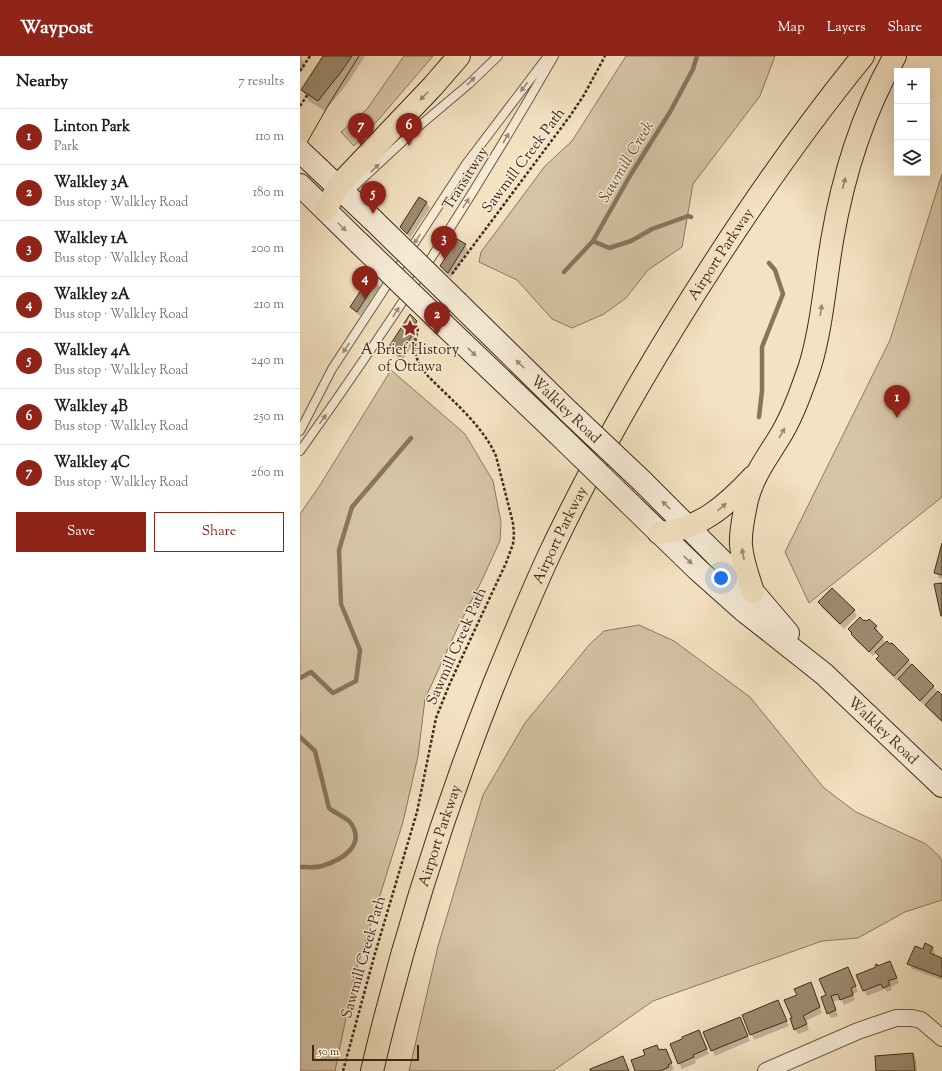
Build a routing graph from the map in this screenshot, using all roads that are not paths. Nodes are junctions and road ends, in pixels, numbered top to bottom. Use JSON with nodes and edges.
{"nodes":[{"id":1,"x":459,"y":56,"type":"edge"},
{"id":2,"x":498,"y":56,"type":"edge"},
{"id":3,"x":548,"y":56,"type":"edge"},
{"id":4,"x":554,"y":56,"type":"edge"},
{"id":5,"x":863,"y":56,"type":"edge"},
{"id":6,"x":895,"y":56,"type":"edge"},
{"id":7,"x":300,"y":151,"type":"edge"},
{"id":8,"x":302,"y":187,"type":"edge"},
{"id":9,"x":342,"y":190,"type":"junction"},
{"id":10,"x":326,"y":210,"type":"junction"},
{"id":11,"x":300,"y":431,"type":"edge"},
{"id":12,"x":300,"y":451,"type":"edge"},
{"id":13,"x":759,"y":470,"type":"junction"},
{"id":14,"x":689,"y":527,"type":"junction"},
{"id":15,"x":659,"y":533,"type":"junction"},
{"id":16,"x":752,"y":592,"type":"junction"},
{"id":17,"x":824,"y":674,"type":"junction"},
{"id":18,"x":942,"y":786,"type":"edge"},
{"id":19,"x":942,"y":1038,"type":"edge"},
{"id":20,"x":797,"y":1065,"type":"edge"},
{"id":21,"x":372,"y":1071,"type":"edge"},
{"id":22,"x":766,"y":1071,"type":"edge"}],
"edges":[{"from":1,"to":9,"type":"highway","one_way":true},
{"from":9,"to":2,"type":"lane","one_way":true},
{"from":3,"to":11,"type":"lane","name":"Transitway","one_way":true},
{"from":12,"to":4,"type":"lane","name":"Transitway","one_way":true},
{"from":5,"to":21,"type":"highway","name":"Airport Parkway"},
{"from":13,"to":6,"type":"highway","one_way":true},
{"from":7,"to":9,"type":"main road","name":"Walkley Road","bridge":true},
{"from":8,"to":10,"type":"main road","name":"Walkley Road"},
{"from":9,"to":10,"type":"highway"},
{"from":14,"to":9,"type":"main road","name":"Walkley Road","one_way":true,"bridge":true},
{"from":10,"to":15,"type":"main road","name":"Walkley Road","one_way":true,"bridge":true},
{"from":14,"to":13,"type":"highway","one_way":true},
{"from":16,"to":13,"type":"highway","one_way":true},
{"from":14,"to":15,"type":"highway"},
{"from":14,"to":16,"type":"main road","name":"Walkley Road"},
{"from":15,"to":17,"type":"main road","name":"Walkley Road","one_way":true},
{"from":16,"to":17,"type":"main road","name":"Walkley Road"},
{"from":17,"to":18,"type":"main road","name":"Walkley Road"},
{"from":19,"to":20,"type":"street"},
{"from":20,"to":22,"type":"street"}]}
